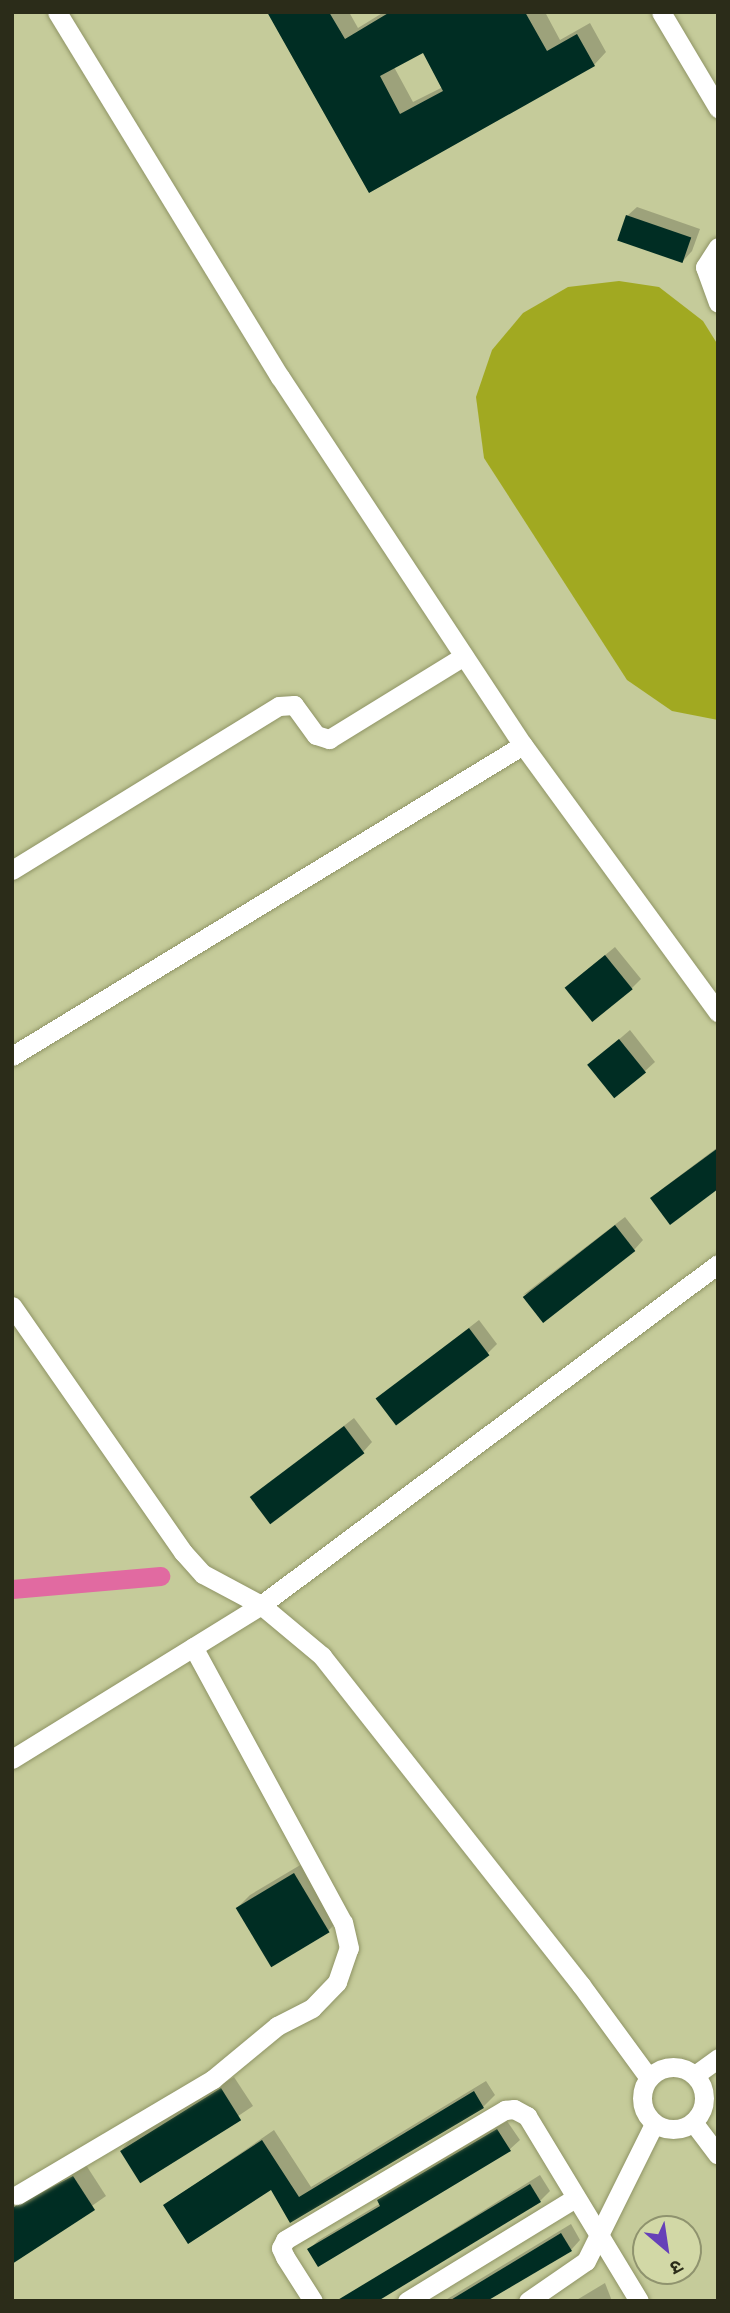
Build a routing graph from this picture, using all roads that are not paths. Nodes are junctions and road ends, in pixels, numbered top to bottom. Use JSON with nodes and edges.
{"nodes":[{"id":1,"x":661,"y":12,"type":"edge"},
{"id":2,"x":60,"y":13,"type":"edge"},
{"id":3,"x":718,"y":108,"type":"edge"},
{"id":4,"x":718,"y":247,"type":"edge"},
{"id":5,"x":718,"y":303,"type":"edge"},
{"id":6,"x":464,"y":656,"type":"junction"},
{"id":7,"x":523,"y":746,"type":"junction"},
{"id":8,"x":12,"y":870,"type":"edge"},
{"id":9,"x":718,"y":1012,"type":"edge"},
{"id":10,"x":12,"y":1056,"type":"edge"},
{"id":11,"x":718,"y":1264,"type":"edge"},
{"id":12,"x":12,"y":1306,"type":"edge"},
{"id":13,"x":261,"y":1605,"type":"junction"},
{"id":14,"x":193,"y":1647,"type":"junction"},
{"id":15,"x":12,"y":1759,"type":"edge"},
{"id":16,"x":718,"y":2058,"type":"edge"},
{"id":17,"x":695,"y":2075,"type":"junction"},
{"id":18,"x":649,"y":2078,"type":"junction"},
{"id":19,"x":693,"y":2122,"type":"junction"},
{"id":20,"x":654,"y":2124,"type":"junction"},
{"id":21,"x":718,"y":2155,"type":"edge"},
{"id":22,"x":17,"y":2195,"type":"dead end"},
{"id":23,"x":575,"y":2198,"type":"junction"},
{"id":24,"x":599,"y":2238,"type":"junction"},
{"id":25,"x":313,"y":2301,"type":"edge"},
{"id":26,"x":407,"y":2301,"type":"edge"},
{"id":27,"x":528,"y":2301,"type":"edge"},
{"id":28,"x":639,"y":2301,"type":"edge"}],
"edges":[{"from":1,"to":3,"type":"street"},
{"from":2,"to":6,"type":"street"},
{"from":4,"to":5,"type":"street"},
{"from":6,"to":7,"type":"street"},
{"from":6,"to":8,"type":"street"},
{"from":7,"to":9,"type":"street"},
{"from":7,"to":10,"type":"street"},
{"from":11,"to":13,"type":"street"},
{"from":12,"to":13,"type":"street"},
{"from":13,"to":14,"type":"street"},
{"from":13,"to":18,"type":"street"},
{"from":14,"to":15,"type":"street"},
{"from":14,"to":22,"type":"street"},
{"from":16,"to":17,"type":"street"},
{"from":17,"to":18,"type":"street"},
{"from":17,"to":19,"type":"street"},
{"from":18,"to":20,"type":"street"},
{"from":19,"to":20,"type":"street"},
{"from":19,"to":21,"type":"street"},
{"from":20,"to":24,"type":"street"},
{"from":23,"to":24,"type":"street"},
{"from":23,"to":25,"type":"street"},
{"from":23,"to":26,"type":"street"},
{"from":24,"to":27,"type":"street"},
{"from":24,"to":28,"type":"street"}]}
